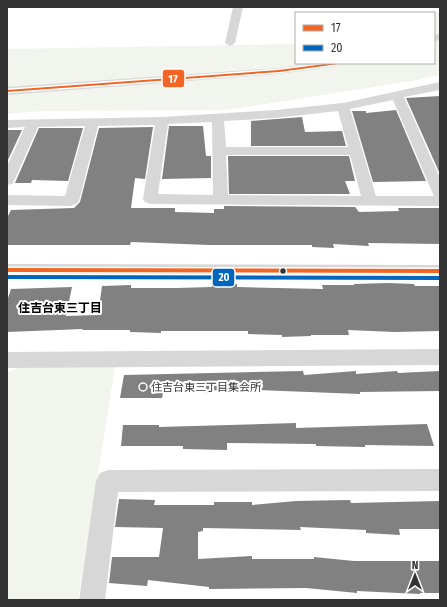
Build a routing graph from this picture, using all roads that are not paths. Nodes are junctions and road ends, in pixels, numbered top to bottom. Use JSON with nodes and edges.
{"nodes":[{"id":1,"x":238,"y":7,"type":"edge"},
{"id":2,"x":230,"y":43,"type":"dead end"},
{"id":3,"x":332,"y":64,"type":"edge"},
{"id":4,"x":440,"y":86,"type":"edge"},
{"id":5,"x":7,"y":91,"type":"edge"},
{"id":6,"x":397,"y":96,"type":"junction"},
{"id":7,"x":342,"y":107,"type":"junction"},
{"id":8,"x":218,"y":118,"type":"junction"},
{"id":9,"x":162,"y":121,"type":"junction"},
{"id":10,"x":34,"y":123,"type":"junction"},
{"id":11,"x":92,"y":123,"type":"junction"},
{"id":12,"x":7,"y":124,"type":"edge"},
{"id":13,"x":219,"y":151,"type":"junction"},
{"id":14,"x":355,"y":151,"type":"junction"},
{"id":15,"x":7,"y":181,"type":"edge"},
{"id":16,"x":440,"y":194,"type":"edge"},
{"id":17,"x":7,"y":200,"type":"edge"},
{"id":18,"x":221,"y":200,"type":"junction"},
{"id":19,"x":370,"y":201,"type":"junction"},
{"id":20,"x":440,"y":201,"type":"edge"},
{"id":21,"x":7,"y":270,"type":"edge"},
{"id":22,"x":440,"y":271,"type":"edge"},
{"id":23,"x":440,"y":357,"type":"edge"},
{"id":24,"x":7,"y":360,"type":"edge"},
{"id":25,"x":440,"y":480,"type":"edge"},
{"id":26,"x":92,"y":600,"type":"edge"}],
"edges":[{"from":1,"to":2,"type":"street"},
{"from":3,"to":5,"type":"street"},
{"from":4,"to":6,"type":"street"},
{"from":6,"to":7,"type":"street"},
{"from":6,"to":16,"type":"street"},
{"from":7,"to":8,"type":"street"},
{"from":7,"to":14,"type":"street"},
{"from":8,"to":9,"type":"street"},
{"from":8,"to":13,"type":"street"},
{"from":9,"to":11,"type":"street"},
{"from":9,"to":18,"type":"street"},
{"from":10,"to":11,"type":"street"},
{"from":10,"to":12,"type":"street"},
{"from":10,"to":15,"type":"street"},
{"from":11,"to":17,"type":"street"},
{"from":13,"to":14,"type":"street"},
{"from":13,"to":18,"type":"street"},
{"from":14,"to":19,"type":"street"},
{"from":18,"to":19,"type":"street"},
{"from":19,"to":20,"type":"street"},
{"from":21,"to":22,"type":"street"},
{"from":23,"to":24,"type":"street"},
{"from":25,"to":26,"type":"street"}]}
